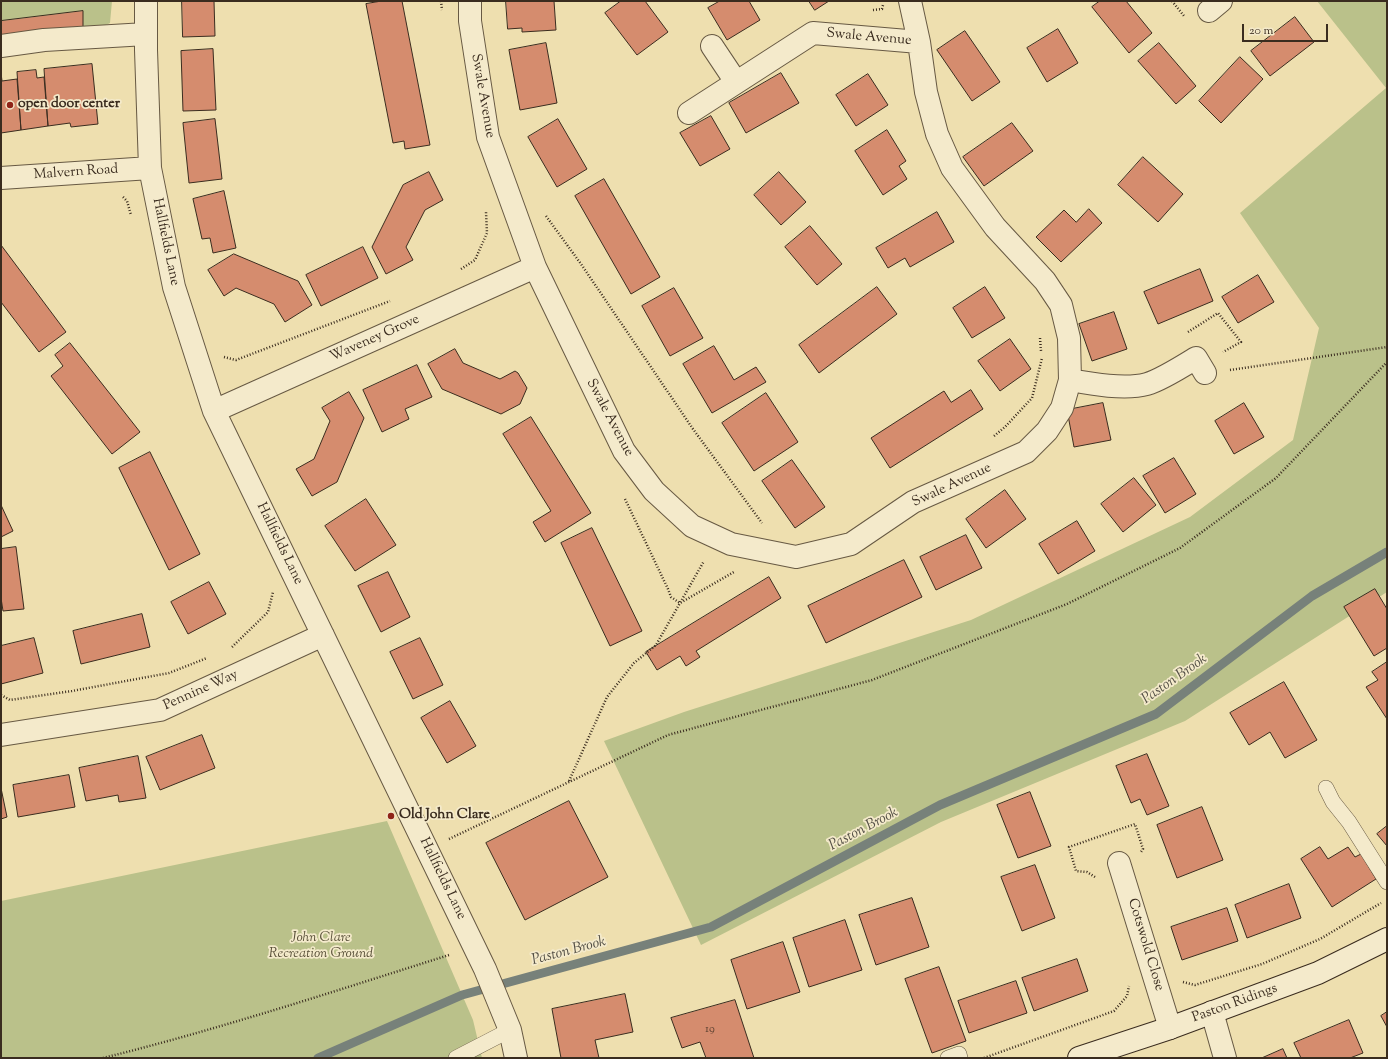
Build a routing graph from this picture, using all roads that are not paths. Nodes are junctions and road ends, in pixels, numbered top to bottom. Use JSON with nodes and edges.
{"nodes":[{"id":1,"x":146,"y":1,"type":"edge"},
{"id":2,"x":470,"y":1,"type":"edge"},
{"id":3,"x":910,"y":1,"type":"edge"},
{"id":4,"x":146,"y":34,"type":"junction"},
{"id":5,"x":919,"y":42,"type":"junction"},
{"id":6,"x":1,"y":46,"type":"edge"},
{"id":7,"x":712,"y":46,"type":"dead end"},
{"id":8,"x":736,"y":82,"type":"junction"},
{"id":9,"x":689,"y":113,"type":"dead end"},
{"id":10,"x":150,"y":168,"type":"junction"},
{"id":11,"x":1,"y":178,"type":"edge"},
{"id":12,"x":535,"y":268,"type":"junction"},
{"id":13,"x":1203,"y":369,"type":"road end"},
{"id":14,"x":1070,"y":380,"type":"junction"},
{"id":15,"x":214,"y":411,"type":"junction"},
{"id":16,"x":323,"y":635,"type":"junction"},
{"id":17,"x":1,"y":735,"type":"edge"},
{"id":18,"x":1326,"y":788,"type":"dead end"},
{"id":19,"x":1119,"y":862,"type":"dead end"},
{"id":20,"x":1387,"y":882,"type":"edge"},
{"id":21,"x":1387,"y":939,"type":"edge"},
{"id":22,"x":1212,"y":1012,"type":"junction"},
{"id":23,"x":1170,"y":1028,"type":"junction"},
{"id":24,"x":510,"y":1030,"type":"junction"},
{"id":25,"x":456,"y":1058,"type":"edge"},
{"id":26,"x":516,"y":1058,"type":"edge"},
{"id":27,"x":948,"y":1058,"type":"edge"},
{"id":28,"x":960,"y":1058,"type":"edge"},
{"id":29,"x":1079,"y":1058,"type":"edge"},
{"id":30,"x":1225,"y":1058,"type":"edge"}],
"edges":[{"from":1,"to":4,"type":"street","name":"Hallfields Lane"},
{"from":2,"to":12,"type":"street","name":"Swale Avenue"},
{"from":3,"to":5,"type":"street","name":"Swale Avenue"},
{"from":4,"to":6,"type":"street"},
{"from":4,"to":10,"type":"street","name":"Hallfields Lane"},
{"from":5,"to":8,"type":"street","name":"Swale Avenue"},
{"from":5,"to":14,"type":"street","name":"Swale Avenue"},
{"from":7,"to":8,"type":"street"},
{"from":8,"to":9,"type":"street","name":"Swale Avenue"},
{"from":10,"to":11,"type":"street","name":"Malvern Road"},
{"from":10,"to":15,"type":"street","name":"Hallfields Lane"},
{"from":12,"to":14,"type":"street","name":"Swale Avenue"},
{"from":12,"to":15,"type":"street","name":"Waveney Grove"},
{"from":13,"to":14,"type":"street"},
{"from":15,"to":16,"type":"street","name":"Hallfields Lane"},
{"from":16,"to":17,"type":"street","name":"Pennine Way"},
{"from":16,"to":24,"type":"street","name":"Hallfields Lane"},
{"from":18,"to":20,"type":"lane"},
{"from":19,"to":23,"type":"street","name":"Cotswold Close"},
{"from":21,"to":22,"type":"street","name":"Paston Ridings"},
{"from":22,"to":23,"type":"street","name":"Paston Ridings"},
{"from":22,"to":30,"type":"street"},
{"from":23,"to":29,"type":"street","name":"Paston Ridings"},
{"from":24,"to":25,"type":"lane"},
{"from":24,"to":26,"type":"street","name":"Hallfields Lane"},
{"from":27,"to":28,"type":"lane"}]}
